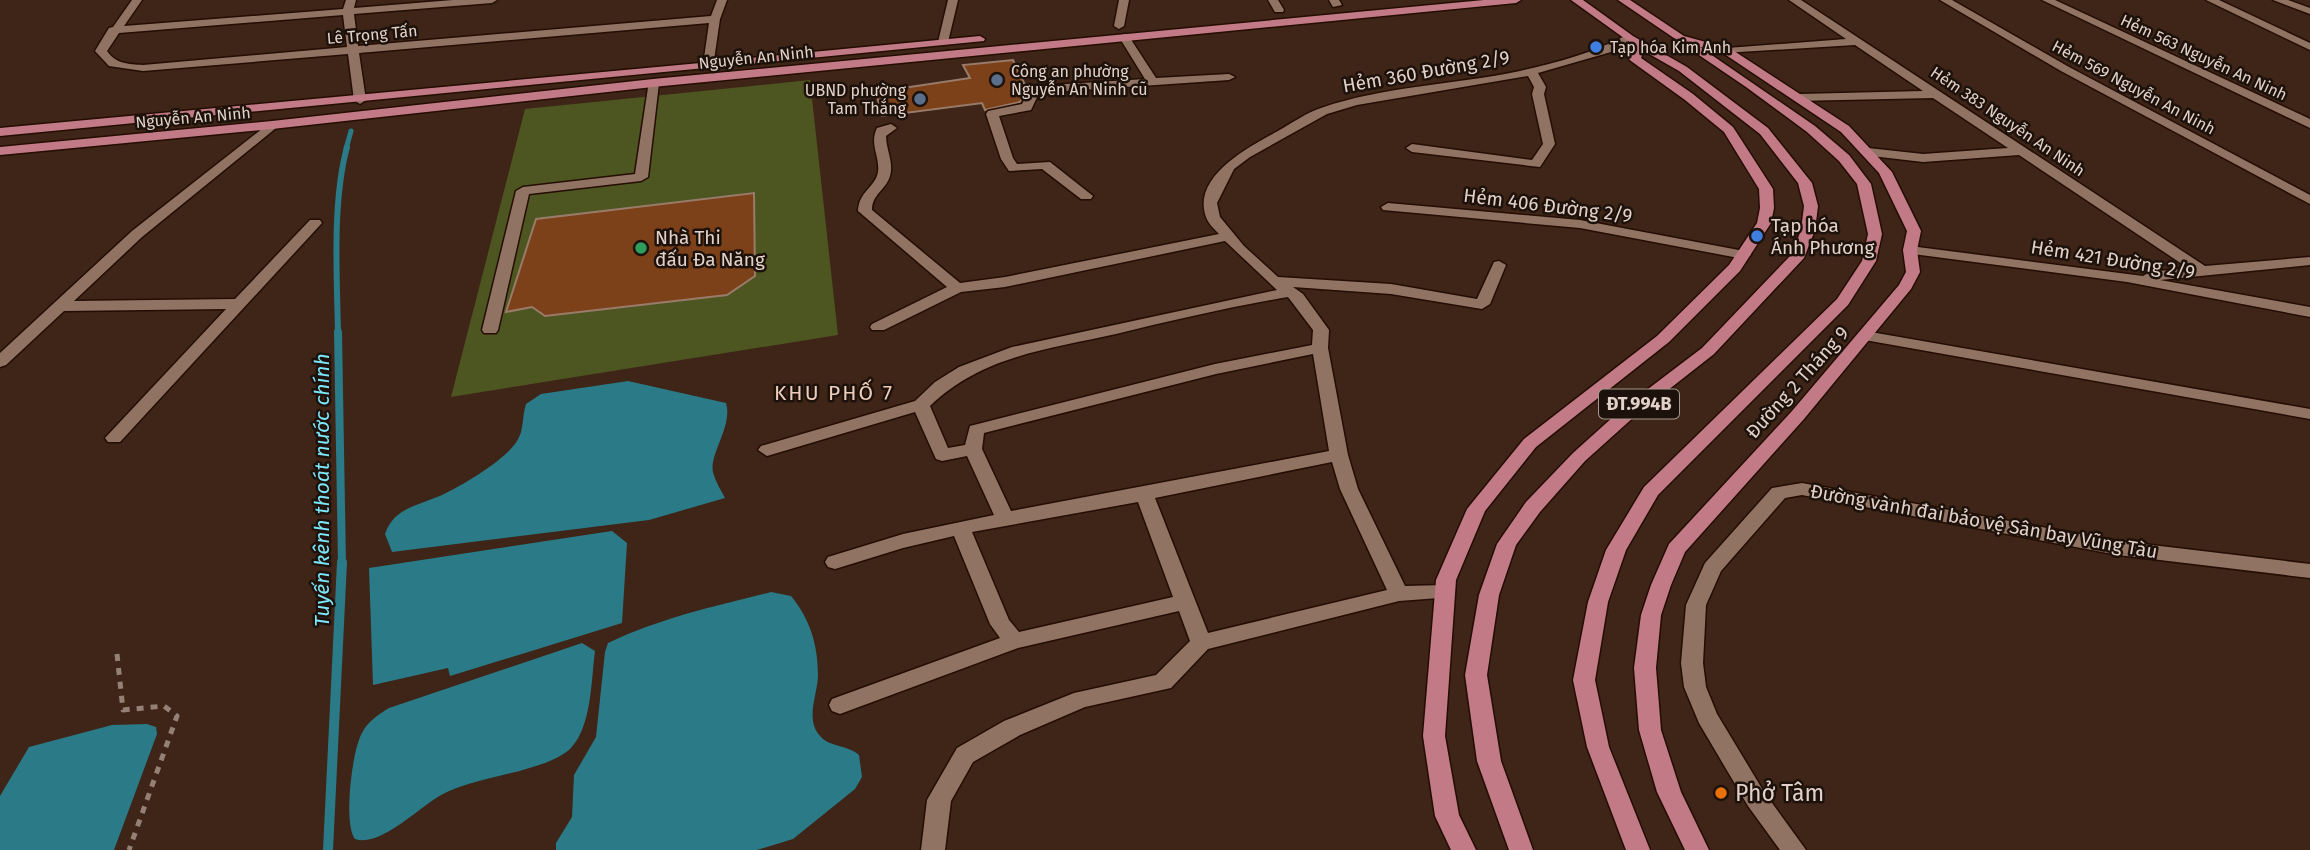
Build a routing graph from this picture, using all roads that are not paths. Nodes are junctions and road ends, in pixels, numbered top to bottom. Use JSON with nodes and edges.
{"nodes":[{"id":1,"x":137,"y":0,"type":"edge"},
{"id":2,"x":490,"y":0,"type":"edge"},
{"id":3,"x":722,"y":0,"type":"edge"},
{"id":4,"x":953,"y":0,"type":"edge"},
{"id":5,"x":1124,"y":0,"type":"edge"},
{"id":6,"x":1387,"y":0,"type":"edge"},
{"id":7,"x":1516,"y":0,"type":"edge"},
{"id":8,"x":1576,"y":0,"type":"edge"},
{"id":9,"x":1623,"y":0,"type":"edge"},
{"id":10,"x":1794,"y":0,"type":"edge"},
{"id":11,"x":1945,"y":0,"type":"edge"},
{"id":12,"x":2047,"y":0,"type":"edge"},
{"id":13,"x":2211,"y":0,"type":"edge"},
{"id":14,"x":2278,"y":0,"type":"edge"},
{"id":15,"x":1336,"y":2,"type":"edge"},
{"id":16,"x":1276,"y":5,"type":"edge"},
{"id":17,"x":349,"y":6,"type":"edge"},
{"id":18,"x":2310,"y":11,"type":"edge"},
{"id":19,"x":715,"y":19,"type":"junction"},
{"id":20,"x":113,"y":30,"type":"junction"},
{"id":21,"x":1121,"y":32,"type":"junction"},
{"id":22,"x":1653,"y":40,"type":"junction"},
{"id":23,"x":943,"y":42,"type":"junction"},
{"id":24,"x":1855,"y":42,"type":"junction"},
{"id":25,"x":2310,"y":47,"type":"edge"},
{"id":26,"x":352,"y":51,"type":"junction"},
{"id":27,"x":1727,"y":51,"type":"junction"},
{"id":28,"x":709,"y":65,"type":"junction"},
{"id":29,"x":1531,"y":71,"type":"junction"},
{"id":30,"x":653,"y":77,"type":"junction"},
{"id":31,"x":1229,"y":77,"type":"dead end"},
{"id":32,"x":1153,"y":82,"type":"junction"},
{"id":33,"x":1939,"y":94,"type":"junction"},
{"id":34,"x":1800,"y":98,"type":"junction"},
{"id":35,"x":360,"y":100,"type":"junction"},
{"id":36,"x":2310,"y":124,"type":"edge"},
{"id":37,"x":272,"y":125,"type":"junction"},
{"id":38,"x":891,"y":128,"type":"dead end"},
{"id":39,"x":0,"y":132,"type":"edge"},
{"id":40,"x":1412,"y":148,"type":"dead end"},
{"id":41,"x":0,"y":151,"type":"edge"},
{"id":42,"x":2020,"y":151,"type":"junction"},
{"id":43,"x":1868,"y":152,"type":"junction"},
{"id":44,"x":1086,"y":196,"type":"dead end"},
{"id":45,"x":2310,"y":200,"type":"edge"},
{"id":46,"x":1388,"y":207,"type":"dead end"},
{"id":47,"x":315,"y":223,"type":"dead end"},
{"id":48,"x":1227,"y":236,"type":"junction"},
{"id":49,"x":1910,"y":250,"type":"junction"},
{"id":50,"x":1744,"y":255,"type":"junction"},
{"id":51,"x":2310,"y":261,"type":"edge"},
{"id":52,"x":1499,"y":265,"type":"dead end"},
{"id":53,"x":2202,"y":271,"type":"junction"},
{"id":54,"x":2127,"y":278,"type":"junction"},
{"id":55,"x":1274,"y":281,"type":"junction"},
{"id":56,"x":957,"y":288,"type":"junction"},
{"id":57,"x":1290,"y":292,"type":"junction"},
{"id":58,"x":238,"y":304,"type":"junction"},
{"id":59,"x":61,"y":306,"type":"junction"},
{"id":60,"x":2310,"y":312,"type":"edge"},
{"id":61,"x":878,"y":327,"type":"dead end"},
{"id":62,"x":490,"y":330,"type":"dead end"},
{"id":63,"x":1865,"y":336,"type":"junction"},
{"id":64,"x":1320,"y":348,"type":"junction"},
{"id":65,"x":0,"y":362,"type":"edge"},
{"id":66,"x":921,"y":405,"type":"junction"},
{"id":67,"x":2310,"y":414,"type":"edge"},
{"id":68,"x":114,"y":438,"type":"dead end"},
{"id":69,"x":974,"y":449,"type":"junction"},
{"id":70,"x":767,"y":450,"type":"dead end"},
{"id":71,"x":1339,"y":455,"type":"junction"},
{"id":72,"x":1144,"y":493,"type":"junction"},
{"id":73,"x":1005,"y":518,"type":"junction"},
{"id":74,"x":961,"y":528,"type":"junction"},
{"id":75,"x":835,"y":562,"type":"dead end"},
{"id":76,"x":2310,"y":571,"type":"edge"},
{"id":77,"x":1445,"y":592,"type":"junction"},
{"id":78,"x":1399,"y":594,"type":"junction"},
{"id":79,"x":1185,"y":602,"type":"junction"},
{"id":80,"x":1015,"y":641,"type":"junction"},
{"id":81,"x":1200,"y":643,"type":"junction"},
{"id":82,"x":840,"y":705,"type":"dead end"},
{"id":83,"x":933,"y":850,"type":"edge"},
{"id":84,"x":1464,"y":850,"type":"edge"},
{"id":85,"x":1521,"y":850,"type":"edge"},
{"id":86,"x":1638,"y":850,"type":"edge"},
{"id":87,"x":1697,"y":850,"type":"edge"},
{"id":88,"x":1794,"y":850,"type":"edge"}],
"edges":[{"from":1,"to":20,"type":"street","name":"Lê Trọng Tấn"},
{"from":2,"to":17,"type":"street"},
{"from":3,"to":19,"type":"street"},
{"from":4,"to":23,"type":"street"},
{"from":5,"to":21,"type":"street"},
{"from":6,"to":15,"type":"main road","name":"Nguyễn An Ninh"},
{"from":7,"to":21,"type":"main road","name":"Nguyễn An Ninh"},
{"from":8,"to":22,"type":"main road","name":"Đường 2 Tháng 9","number":"ĐT.994B"},
{"from":9,"to":22,"type":"main road","name":"Đường 2 Tháng 9","number":"ĐT.994B"},
{"from":10,"to":24,"type":"street","name":"Hẻm 383 Nguyễn An Ninh"},
{"from":11,"to":45,"type":"street","name":"Hẻm 569 Nguyễn An Ninh"},
{"from":12,"to":36,"type":"street","name":"Hẻm 563 Nguyễn An Ninh"},
{"from":13,"to":25,"type":"street"},
{"from":14,"to":18,"type":"street"},
{"from":15,"to":16,"type":"main road","name":"Nguyễn An Ninh"},
{"from":16,"to":21,"type":"main road","name":"Nguyễn An Ninh"},
{"from":17,"to":20,"type":"street"},
{"from":17,"to":26,"type":"street"},
{"from":19,"to":26,"type":"street","name":"Lê Trọng Tấn"},
{"from":19,"to":28,"type":"street"},
{"from":20,"to":26,"type":"street","name":"Lê Trọng Tấn"},
{"from":21,"to":23,"type":"main road","name":"Nguyễn An Ninh"},
{"from":21,"to":30,"type":"main road","name":"Nguyễn An Ninh"},
{"from":21,"to":32,"type":"street"},
{"from":22,"to":27,"type":"main road","name":"Đường 2 Tháng 9","number":"ĐT.994B"},
{"from":22,"to":29,"type":"street","name":"Hẻm 360 Đường 2/9"},
{"from":22,"to":50,"type":"main road","number":"ĐT.994B"},
{"from":22,"to":85,"type":"main road","name":"Đường 2 Tháng 9","number":"ĐT.994B"},
{"from":22,"to":86,"type":"main road","name":"Đường 2 Tháng 9","number":"ĐT.994B"},
{"from":23,"to":28,"type":"main road","name":"Nguyễn An Ninh"},
{"from":24,"to":27,"type":"street"},
{"from":24,"to":33,"type":"street","name":"Hẻm 383 Nguyễn An Ninh"},
{"from":26,"to":35,"type":"street"},
{"from":27,"to":34,"type":"main road","name":"Đường 2 Tháng 9","number":"ĐT.994B"},
{"from":28,"to":30,"type":"main road","name":"Nguyễn An Ninh"},
{"from":29,"to":40,"type":"street"},
{"from":29,"to":48,"type":"street","name":"Hẻm 360 Đường 2/9"},
{"from":30,"to":35,"type":"main road","name":"Nguyễn An Ninh"},
{"from":30,"to":37,"type":"main road","name":"Nguyễn An Ninh"},
{"from":30,"to":62,"type":"street"},
{"from":31,"to":32,"type":"street"},
{"from":32,"to":44,"type":"street"},
{"from":33,"to":34,"type":"street"},
{"from":33,"to":42,"type":"street","name":"Hẻm 383 Nguyễn An Ninh"},
{"from":34,"to":43,"type":"main road","name":"Đường 2 Tháng 9","number":"ĐT.994B"},
{"from":35,"to":39,"type":"main road","name":"Nguyễn An Ninh"},
{"from":37,"to":41,"type":"main road","name":"Nguyễn An Ninh"},
{"from":37,"to":59,"type":"street"},
{"from":38,"to":56,"type":"street"},
{"from":42,"to":43,"type":"street"},
{"from":42,"to":53,"type":"street","name":"Hẻm 383 Nguyễn An Ninh"},
{"from":43,"to":49,"type":"main road","name":"Đường 2 Tháng 9","number":"ĐT.994B"},
{"from":46,"to":50,"type":"street","name":"Hẻm 406 Đường 2/9"},
{"from":47,"to":58,"type":"street"},
{"from":48,"to":55,"type":"street","name":"Hẻm 360 Đường 2/9"},
{"from":48,"to":56,"type":"street"},
{"from":49,"to":54,"type":"street","name":"Hẻm 421 Đường 2/9"},
{"from":49,"to":63,"type":"main road","name":"Đường 2 Tháng 9","number":"ĐT.994B"},
{"from":50,"to":77,"type":"main road","number":"ĐT.994B"},
{"from":51,"to":53,"type":"street"},
{"from":52,"to":55,"type":"street"},
{"from":53,"to":54,"type":"street"},
{"from":54,"to":60,"type":"street","name":"Hẻm 421 Đường 2/9"},
{"from":55,"to":57,"type":"street","name":"Hẻm 360 Đường 2/9"},
{"from":56,"to":61,"type":"street"},
{"from":57,"to":64,"type":"street","name":"Hẻm 360 Đường 2/9"},
{"from":57,"to":66,"type":"street"},
{"from":58,"to":59,"type":"street"},
{"from":58,"to":68,"type":"street"},
{"from":59,"to":65,"type":"street"},
{"from":63,"to":67,"type":"street"},
{"from":63,"to":87,"type":"main road","name":"Đường 2 Tháng 9","number":"ĐT.994B"},
{"from":64,"to":69,"type":"street"},
{"from":64,"to":71,"type":"street","name":"Hẻm 360 Đường 2/9"},
{"from":66,"to":69,"type":"street"},
{"from":66,"to":70,"type":"street"},
{"from":69,"to":73,"type":"street"},
{"from":71,"to":72,"type":"street"},
{"from":71,"to":78,"type":"street","name":"Hẻm 360 Đường 2/9"},
{"from":72,"to":73,"type":"street"},
{"from":72,"to":79,"type":"street"},
{"from":73,"to":74,"type":"street"},
{"from":74,"to":75,"type":"street"},
{"from":74,"to":80,"type":"street"},
{"from":76,"to":88,"type":"street","name":"Đường vành đai bảo vệ Sân bay Vũng Tàu"},
{"from":77,"to":78,"type":"street"},
{"from":77,"to":84,"type":"main road","number":"ĐT.994B"},
{"from":78,"to":81,"type":"street"},
{"from":79,"to":80,"type":"street"},
{"from":79,"to":81,"type":"street"},
{"from":80,"to":82,"type":"street"},
{"from":81,"to":83,"type":"street"}]}
